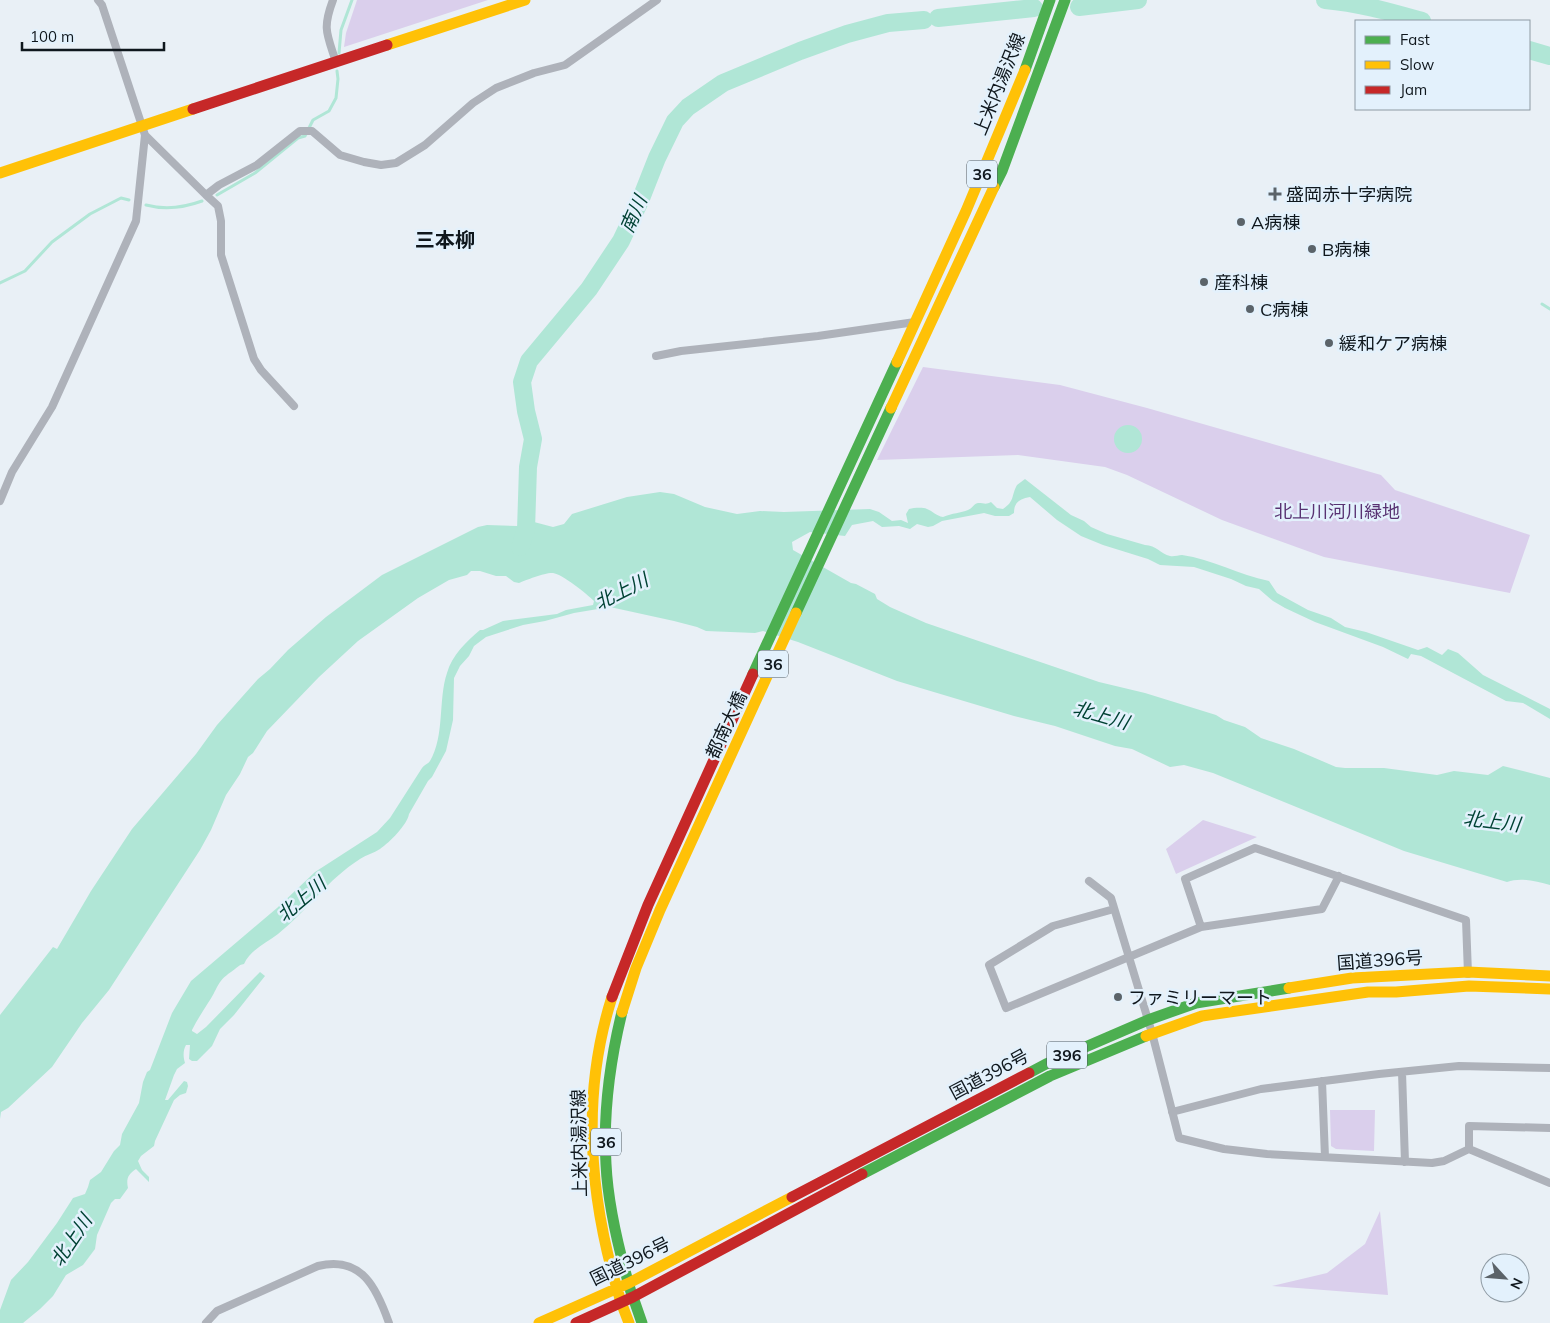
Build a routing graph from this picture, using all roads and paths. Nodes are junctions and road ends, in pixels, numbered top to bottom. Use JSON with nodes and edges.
{"nodes":[{"id":1,"x":98,"y":0,"type":"edge"},
{"id":2,"x":333,"y":0,"type":"edge"},
{"id":3,"x":525,"y":0,"type":"edge"},
{"id":4,"x":657,"y":0,"type":"edge"},
{"id":5,"x":1050,"y":0,"type":"edge"},
{"id":6,"x":1066,"y":0,"type":"edge"},
{"id":7,"x":336,"y":62,"type":"junction"},
{"id":8,"x":144,"y":131,"type":"junction"},
{"id":9,"x":0,"y":173,"type":"edge"},
{"id":10,"x":206,"y":195,"type":"junction"},
{"id":11,"x":915,"y":322,"type":"junction"},
{"id":12,"x":920,"y":344,"type":"joint"},
{"id":13,"x":905,"y":345,"type":"joint"},
{"id":14,"x":656,"y":356,"type":"dead end"},
{"id":15,"x":294,"y":406,"type":"dead end"},
{"id":16,"x":0,"y":501,"type":"edge"},
{"id":17,"x":1339,"y":876,"type":"junction"},
{"id":18,"x":1089,"y":881,"type":"dead end"},
{"id":19,"x":1114,"y":909,"type":"junction"},
{"id":20,"x":1201,"y":927,"type":"junction"},
{"id":21,"x":1129,"y":958,"type":"junction"},
{"id":22,"x":1468,"y":972,"type":"junction"},
{"id":23,"x":1550,"y":976,"type":"edge"},
{"id":24,"x":617,"y":984,"type":"joint"},
{"id":25,"x":629,"y":986,"type":"joint"},
{"id":26,"x":1469,"y":986,"type":"junction"},
{"id":27,"x":1550,"y":989,"type":"edge"},
{"id":28,"x":1148,"y":1020,"type":"junction"},
{"id":29,"x":1152,"y":1033,"type":"junction"},
{"id":30,"x":1550,"y":1068,"type":"edge"},
{"id":31,"x":1402,"y":1072,"type":"junction"},
{"id":32,"x":1322,"y":1081,"type":"junction"},
{"id":33,"x":1172,"y":1112,"type":"junction"},
{"id":34,"x":1550,"y":1128,"type":"edge"},
{"id":35,"x":1469,"y":1149,"type":"junction"},
{"id":36,"x":1325,"y":1157,"type":"junction"},
{"id":37,"x":1405,"y":1162,"type":"junction"},
{"id":38,"x":1550,"y":1183,"type":"edge"},
{"id":39,"x":629,"y":1283,"type":"junction"},
{"id":40,"x":617,"y":1288,"type":"junction"},
{"id":41,"x":633,"y":1297,"type":"junction"},
{"id":42,"x":621,"y":1302,"type":"junction"},
{"id":43,"x":206,"y":1323,"type":"edge"},
{"id":44,"x":389,"y":1323,"type":"edge"},
{"id":45,"x":539,"y":1323,"type":"edge"},
{"id":46,"x":576,"y":1323,"type":"edge"},
{"id":47,"x":629,"y":1323,"type":"edge"},
{"id":48,"x":642,"y":1323,"type":"edge"}],
"edges":[{"from":1,"to":8,"type":"street"},
{"from":2,"to":7,"type":"street"},
{"from":3,"to":7,"type":"main road"},
{"from":4,"to":10,"type":"street"},
{"from":5,"to":11,"type":"main road","name":"上米内湯沢線","number":"36"},
{"from":6,"to":12,"type":"main road","name":"上米内湯沢線","number":"36"},
{"from":7,"to":8,"type":"main road"},
{"from":8,"to":9,"type":"main road"},
{"from":8,"to":10,"type":"street"},
{"from":8,"to":16,"type":"street"},
{"from":10,"to":15,"type":"street"},
{"from":11,"to":13,"type":"main road","name":"上米内湯沢線","number":"36"},
{"from":11,"to":14,"type":"street"},
{"from":12,"to":25,"type":"main road","name":"都南大橋","number":"36"},
{"from":13,"to":24,"type":"main road","name":"都南大橋","number":"36"},
{"from":17,"to":20,"type":"street"},
{"from":17,"to":20,"type":"street"},
{"from":17,"to":22,"type":"street"},
{"from":18,"to":19,"type":"street"},
{"from":19,"to":21,"type":"street"},
{"from":19,"to":21,"type":"street"},
{"from":20,"to":21,"type":"street"},
{"from":21,"to":28,"type":"street"},
{"from":22,"to":23,"type":"main road","name":"国道396号","number":"396"},
{"from":22,"to":26,"type":"street"},
{"from":22,"to":28,"type":"main road","name":"国道396号","number":"396"},
{"from":24,"to":40,"type":"main road","name":"上米内湯沢線","number":"36"},
{"from":25,"to":39,"type":"main road","name":"上米内湯沢線","number":"36"},
{"from":26,"to":27,"type":"main road","name":"国道396号","number":"396"},
{"from":26,"to":29,"type":"main road","name":"国道396号","number":"396"},
{"from":28,"to":29,"type":"street"},
{"from":28,"to":39,"type":"main road","name":"国道396号","number":"396"},
{"from":29,"to":33,"type":"street"},
{"from":29,"to":41,"type":"main road","name":"国道396号","number":"396"},
{"from":30,"to":31,"type":"street"},
{"from":31,"to":32,"type":"street"},
{"from":31,"to":37,"type":"street"},
{"from":32,"to":33,"type":"street"},
{"from":32,"to":36,"type":"street"},
{"from":33,"to":36,"type":"street"},
{"from":34,"to":35,"type":"street"},
{"from":35,"to":37,"type":"street"},
{"from":35,"to":38,"type":"street"},
{"from":36,"to":37,"type":"street"},
{"from":39,"to":40,"type":"main road","name":"国道396号","number":"396"},
{"from":39,"to":41,"type":"main road","name":"上米内湯沢線","number":"36"},
{"from":40,"to":42,"type":"main road","name":"上米内湯沢線","number":"36"},
{"from":40,"to":45,"type":"main road","name":"国道396号","number":"396"},
{"from":41,"to":42,"type":"main road","name":"国道396号","number":"396"},
{"from":41,"to":48,"type":"main road","name":"上米内湯沢線"},
{"from":42,"to":46,"type":"main road","name":"国道396号","number":"396"},
{"from":42,"to":47,"type":"main road","name":"上米内湯沢線"},
{"from":43,"to":44,"type":"street"}]}
